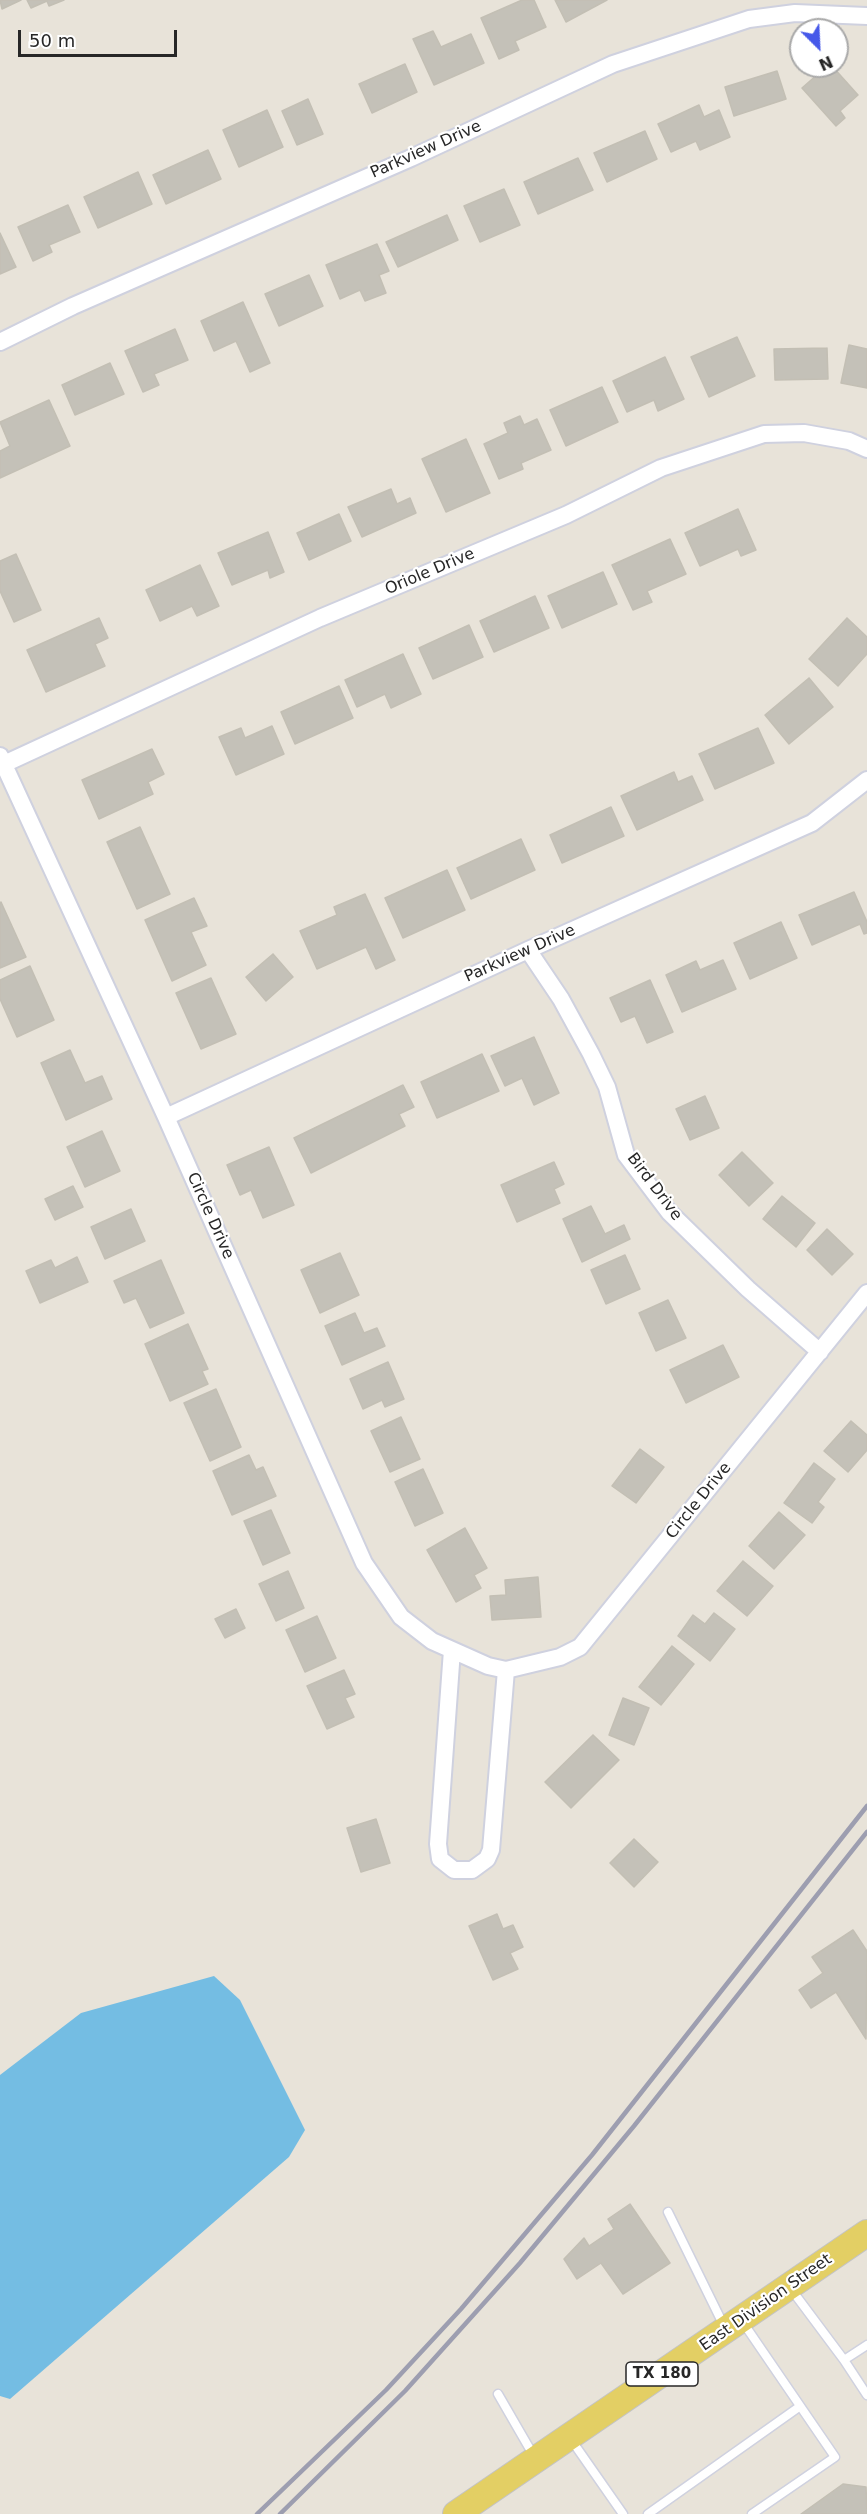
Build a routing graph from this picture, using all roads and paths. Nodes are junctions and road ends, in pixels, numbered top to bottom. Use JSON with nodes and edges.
{"nodes":[{"id":1,"x":817,"y":7,"type":"edge"},
{"id":2,"x":867,"y":16,"type":"edge"},
{"id":3,"x":0,"y":342,"type":"edge"},
{"id":4,"x":867,"y":449,"type":"edge"},
{"id":5,"x":2,"y":760,"type":"edge"},
{"id":6,"x":867,"y":780,"type":"edge"},
{"id":7,"x":528,"y":950,"type":"junction"},
{"id":8,"x":166,"y":1117,"type":"junction"},
{"id":9,"x":867,"y":1293,"type":"edge"},
{"id":10,"x":820,"y":1352,"type":"junction"},
{"id":11,"x":452,"y":1650,"type":"junction"},
{"id":12,"x":506,"y":1670,"type":"junction"},
{"id":13,"x":668,"y":2212,"type":"dead end"},
{"id":14,"x":867,"y":2233,"type":"edge"},
{"id":15,"x":789,"y":2286,"type":"junction"},
{"id":16,"x":734,"y":2326,"type":"junction"},
{"id":17,"x":867,"y":2344,"type":"edge"},
{"id":18,"x":844,"y":2360,"type":"junction"},
{"id":19,"x":498,"y":2394,"type":"dead end"},
{"id":20,"x":867,"y":2395,"type":"edge"},
{"id":21,"x":799,"y":2407,"type":"junction"},
{"id":22,"x":569,"y":2436,"type":"junction"},
{"id":23,"x":536,"y":2459,"type":"junction"},
{"id":24,"x":456,"y":2514,"type":"edge"},
{"id":25,"x":623,"y":2514,"type":"edge"},
{"id":26,"x":648,"y":2514,"type":"edge"},
{"id":27,"x":752,"y":2514,"type":"edge"}],
"edges":[{"from":1,"to":2,"type":"street","name":"Parkview Drive"},
{"from":1,"to":3,"type":"street","name":"Parkview Drive"},
{"from":4,"to":5,"type":"street","name":"Oriole Drive"},
{"from":5,"to":8,"type":"street","name":"Circle Drive"},
{"from":6,"to":7,"type":"street","name":"Parkview Drive"},
{"from":7,"to":8,"type":"street","name":"Parkview Drive"},
{"from":7,"to":10,"type":"street","name":"Bird Drive"},
{"from":8,"to":11,"type":"street","name":"Circle Drive"},
{"from":9,"to":10,"type":"street","name":"Circle Drive"},
{"from":10,"to":12,"type":"street","name":"Circle Drive"},
{"from":11,"to":12,"type":"street","name":"Circle Drive"},
{"from":11,"to":12,"type":"street"},
{"from":13,"to":16,"type":"lane"},
{"from":14,"to":15,"type":"main road","name":"East Division Street","number":"TX 180"},
{"from":15,"to":16,"type":"main road","name":"East Division Street","number":"TX 180"},
{"from":15,"to":18,"type":"lane"},
{"from":16,"to":21,"type":"lane"},
{"from":16,"to":22,"type":"main road","name":"East Division Street","number":"TX 180"},
{"from":17,"to":18,"type":"lane"},
{"from":18,"to":20,"type":"lane"},
{"from":19,"to":23,"type":"lane"},
{"from":21,"to":26,"type":"lane"},
{"from":21,"to":27,"type":"lane"},
{"from":22,"to":23,"type":"main road","name":"East Division Street","number":"TX 180"},
{"from":22,"to":25,"type":"lane"},
{"from":23,"to":24,"type":"main road","name":"East Division Street","number":"TX 180"}]}
